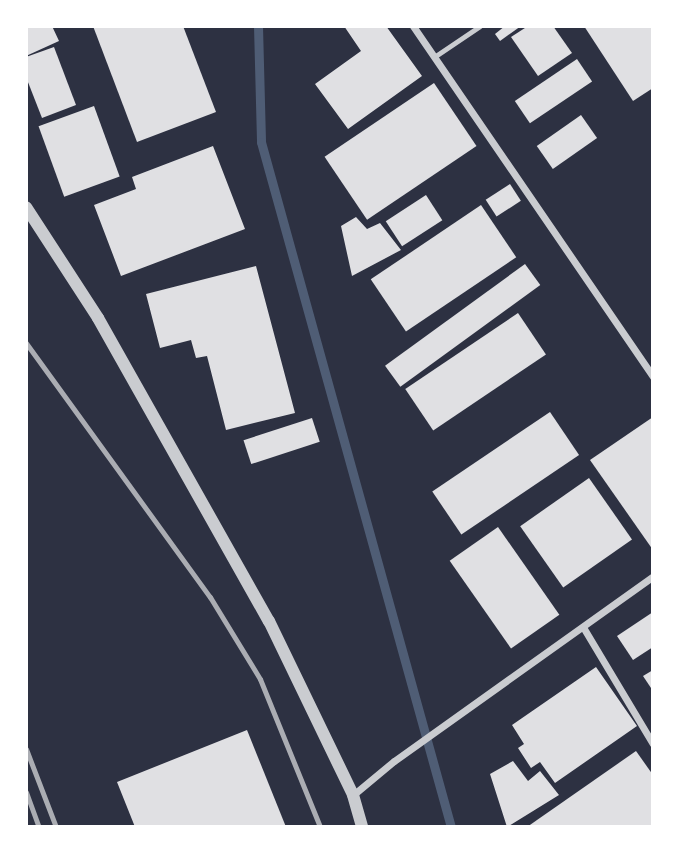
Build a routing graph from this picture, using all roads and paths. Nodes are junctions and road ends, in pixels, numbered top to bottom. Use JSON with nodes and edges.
{"nodes":[{"id":1,"x":414,"y":26,"type":"edge"},
{"id":2,"x":480,"y":26,"type":"edge"},
{"id":3,"x":435,"y":57,"type":"junction"},
{"id":4,"x":26,"y":207,"type":"edge"},
{"id":5,"x":653,"y":377,"type":"edge"},
{"id":6,"x":653,"y":576,"type":"edge"},
{"id":7,"x":583,"y":627,"type":"junction"},
{"id":8,"x":653,"y":744,"type":"edge"},
{"id":9,"x":353,"y":795,"type":"junction"},
{"id":10,"x":362,"y":827,"type":"edge"}],
"edges":[{"from":1,"to":3,"type":"street"},
{"from":2,"to":3,"type":"lane"},
{"from":3,"to":5,"type":"street"},
{"from":4,"to":9,"type":"street"},
{"from":6,"to":7,"type":"street"},
{"from":7,"to":8,"type":"street"},
{"from":7,"to":9,"type":"street"},
{"from":9,"to":10,"type":"street"}]}
